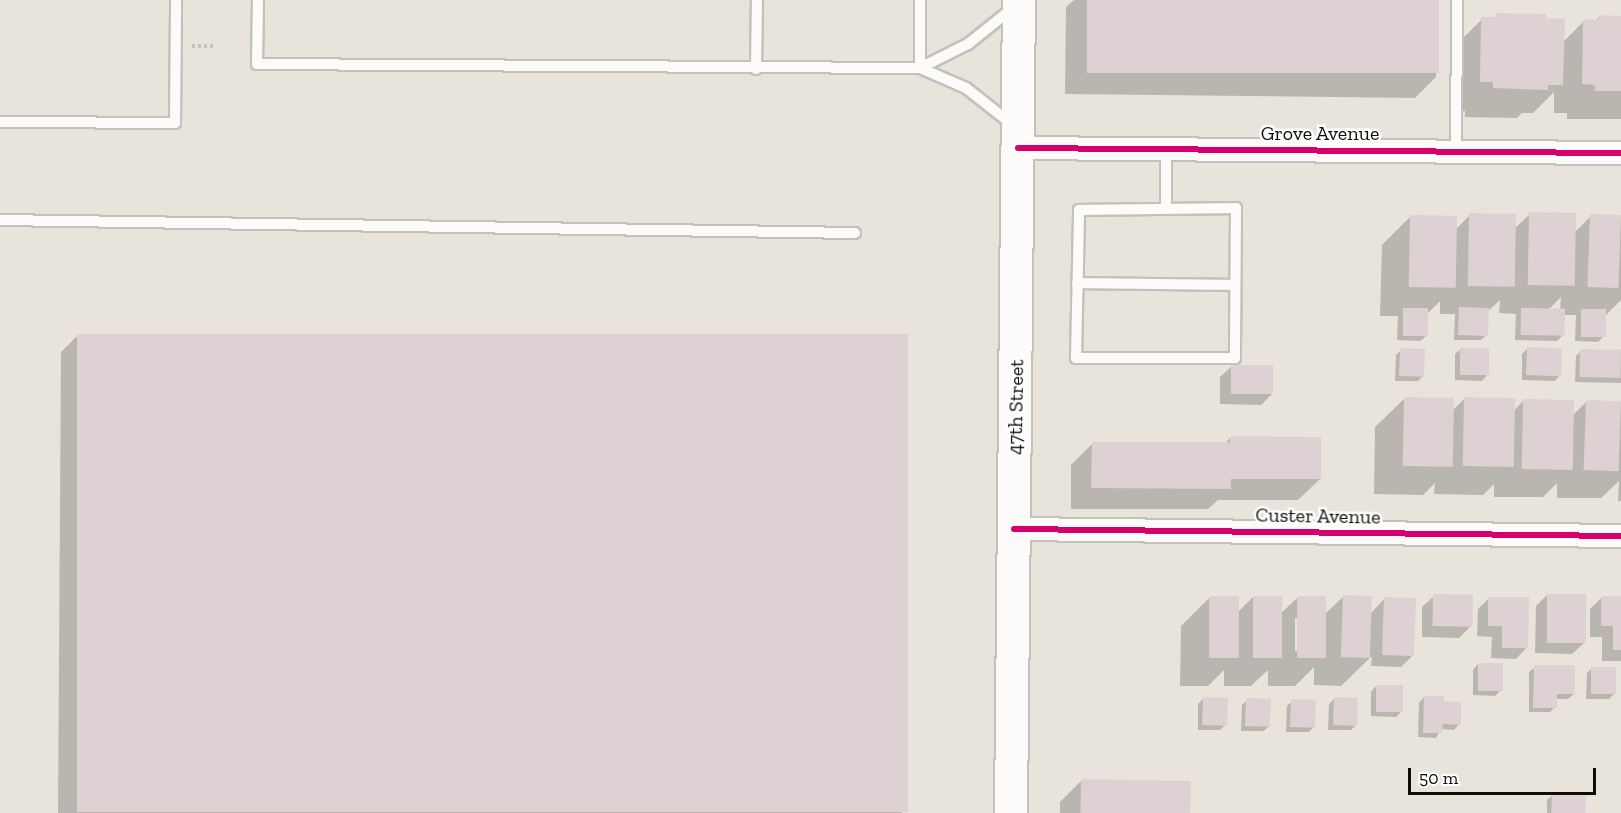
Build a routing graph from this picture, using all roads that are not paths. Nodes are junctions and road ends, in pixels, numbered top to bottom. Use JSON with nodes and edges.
{"nodes":[{"id":1,"x":176,"y":0,"type":"edge"},
{"id":2,"x":258,"y":0,"type":"edge"},
{"id":3,"x":757,"y":0,"type":"edge"},
{"id":4,"x":920,"y":0,"type":"edge"},
{"id":5,"x":1457,"y":0,"type":"edge"},
{"id":6,"x":1019,"y":1,"type":"edge"},
{"id":7,"x":920,"y":68,"type":"junction"},
{"id":8,"x":756,"y":69,"type":"junction"},
{"id":9,"x":0,"y":122,"type":"edge"},
{"id":10,"x":1018,"y":138,"type":"junction"},
{"id":11,"x":1166,"y":149,"type":"junction"},
{"id":12,"x":1456,"y":151,"type":"junction"},
{"id":13,"x":1621,"y":153,"type":"edge"},
{"id":14,"x":1166,"y":209,"type":"junction"},
{"id":15,"x":0,"y":220,"type":"edge"},
{"id":16,"x":855,"y":233,"type":"dead end"},
{"id":17,"x":1077,"y":283,"type":"junction"},
{"id":18,"x":1235,"y":285,"type":"junction"},
{"id":19,"x":1014,"y":529,"type":"junction"},
{"id":20,"x":1621,"y":536,"type":"edge"},
{"id":21,"x":1011,"y":813,"type":"edge"}],
"edges":[{"from":1,"to":9,"type":"lane"},
{"from":2,"to":8,"type":"lane"},
{"from":3,"to":8,"type":"lane"},
{"from":4,"to":7,"type":"lane"},
{"from":5,"to":12,"type":"lane"},
{"from":6,"to":7,"type":"lane"},
{"from":6,"to":10,"type":"main road","name":"47th Street"},
{"from":7,"to":8,"type":"lane"},
{"from":7,"to":10,"type":"lane"},
{"from":10,"to":11,"type":"street","name":"Grove Avenue"},
{"from":10,"to":19,"type":"main road","name":"47th Street"},
{"from":11,"to":12,"type":"street","name":"Grove Avenue"},
{"from":11,"to":14,"type":"lane"},
{"from":12,"to":13,"type":"street","name":"Grove Avenue"},
{"from":14,"to":17,"type":"lane"},
{"from":14,"to":18,"type":"lane"},
{"from":15,"to":16,"type":"lane"},
{"from":17,"to":18,"type":"lane"},
{"from":17,"to":18,"type":"lane"},
{"from":19,"to":20,"type":"street","name":"Custer Avenue"},
{"from":19,"to":21,"type":"main road","name":"47th Street"}]}
